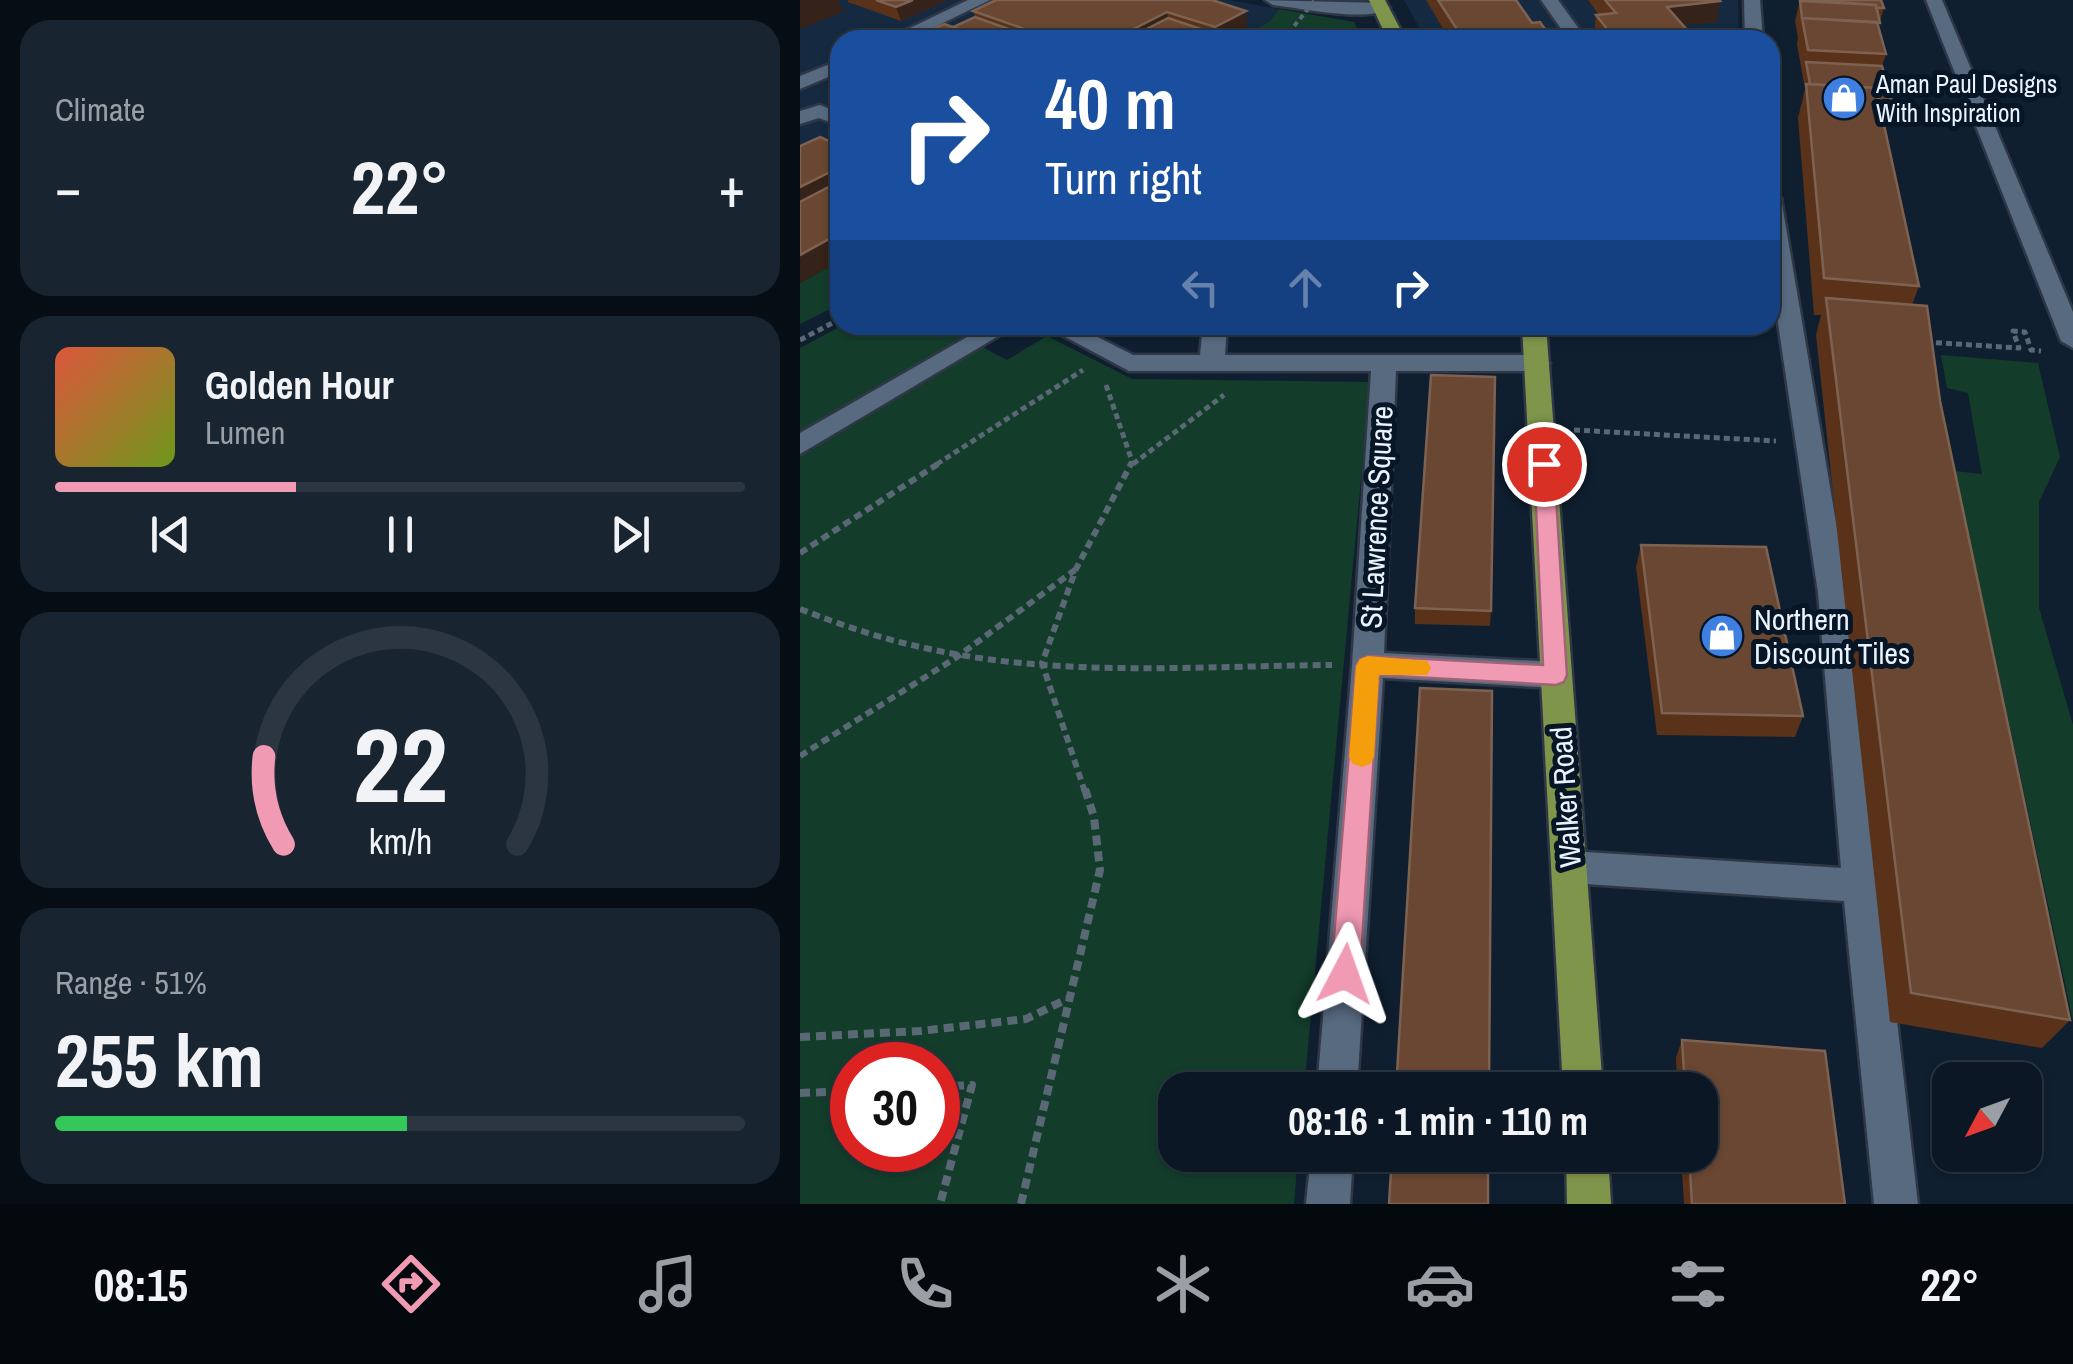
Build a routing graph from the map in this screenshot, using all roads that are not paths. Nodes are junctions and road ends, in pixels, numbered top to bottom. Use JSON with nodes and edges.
{"nodes":[{"id":1,"x":982,"y":0,"type":"edge"},
{"id":2,"x":1272,"y":0,"type":"edge"},
{"id":3,"x":1549,"y":0,"type":"edge"},
{"id":4,"x":1752,"y":0,"type":"edge"},
{"id":5,"x":1934,"y":0,"type":"edge"},
{"id":6,"x":1379,"y":4,"type":"edge"},
{"id":7,"x":916,"y":30,"type":"edge"},
{"id":8,"x":1392,"y":30,"type":"edge"},
{"id":9,"x":1571,"y":30,"type":"edge"},
{"id":10,"x":1754,"y":30,"type":"edge"},
{"id":11,"x":830,"y":70,"type":"edge"},
{"id":12,"x":800,"y":83,"type":"edge"},
{"id":13,"x":830,"y":116,"type":"edge"},
{"id":14,"x":800,"y":118,"type":"edge"},
{"id":15,"x":1780,"y":264,"type":"edge"},
{"id":16,"x":988,"y":335,"type":"edge"},
{"id":17,"x":1074,"y":335,"type":"edge"},
{"id":18,"x":1092,"y":335,"type":"edge"},
{"id":19,"x":1214,"y":335,"type":"edge"},
{"id":20,"x":1535,"y":335,"type":"edge"},
{"id":21,"x":1084,"y":340,"type":"junction"},
{"id":22,"x":2073,"y":340,"type":"edge"},
{"id":23,"x":1212,"y":363,"type":"junction"},
{"id":24,"x":1384,"y":364,"type":"junction"},
{"id":25,"x":1538,"y":364,"type":"junction"},
{"id":26,"x":800,"y":445,"type":"edge"},
{"id":27,"x":1368,"y":666,"type":"junction"},
{"id":28,"x":1556,"y":675,"type":"junction"},
{"id":29,"x":1570,"y":868,"type":"junction"},
{"id":30,"x":1861,"y":886,"type":"junction"},
{"id":31,"x":1338,"y":1072,"type":"edge"},
{"id":32,"x":1582,"y":1072,"type":"edge"},
{"id":33,"x":1331,"y":1172,"type":"edge"},
{"id":34,"x":1588,"y":1172,"type":"edge"},
{"id":35,"x":1328,"y":1204,"type":"edge"},
{"id":36,"x":1590,"y":1204,"type":"edge"},
{"id":37,"x":1896,"y":1204,"type":"edge"}],
"edges":[{"from":1,"to":7,"type":"street"},
{"from":2,"to":6,"type":"street"},
{"from":3,"to":9,"type":"street"},
{"from":4,"to":10,"type":"street"},
{"from":5,"to":22,"type":"street"},
{"from":6,"to":8,"type":"main road"},
{"from":11,"to":12,"type":"street"},
{"from":13,"to":14,"type":"street"},
{"from":15,"to":30,"type":"street"},
{"from":16,"to":26,"type":"street"},
{"from":17,"to":21,"type":"street"},
{"from":18,"to":21,"type":"street"},
{"from":19,"to":23,"type":"street"},
{"from":20,"to":25,"type":"main road","name":"Walker Road"},
{"from":21,"to":23,"type":"street"},
{"from":23,"to":24,"type":"street"},
{"from":24,"to":25,"type":"street"},
{"from":24,"to":27,"type":"street","name":"St Lawrence Square"},
{"from":25,"to":28,"type":"main road","name":"Walker Road"},
{"from":27,"to":28,"type":"street"},
{"from":27,"to":31,"type":"street","name":"St Lawrence Square"},
{"from":28,"to":29,"type":"main road","name":"Walker Road"},
{"from":29,"to":30,"type":"street"},
{"from":29,"to":32,"type":"main road","name":"Walker Road"},
{"from":30,"to":37,"type":"street"},
{"from":33,"to":35,"type":"street"},
{"from":34,"to":36,"type":"main road"}]}
